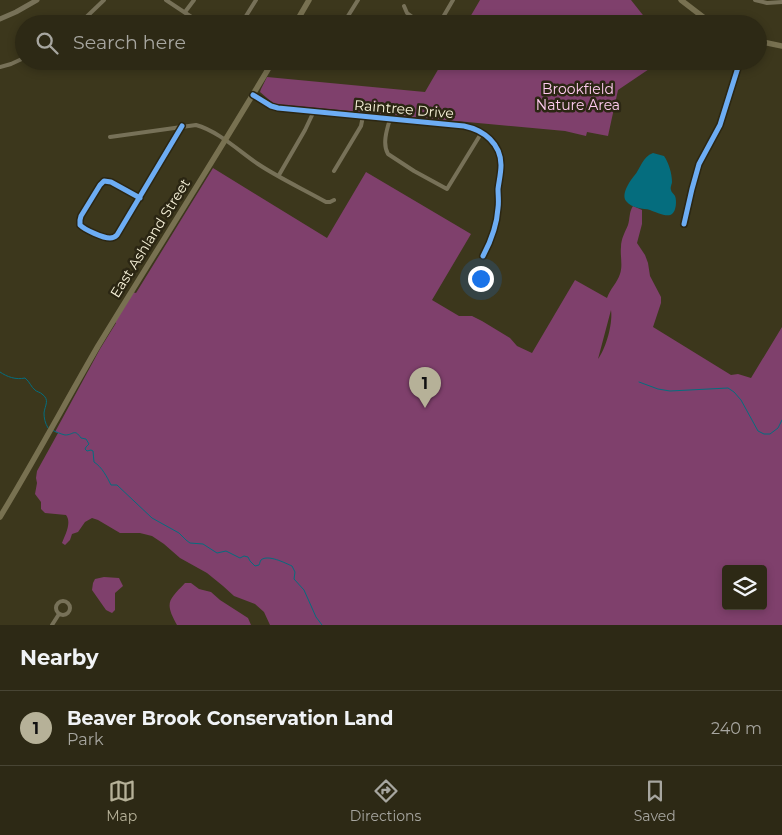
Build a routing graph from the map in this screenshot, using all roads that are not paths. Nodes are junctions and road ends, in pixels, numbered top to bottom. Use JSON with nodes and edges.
{"nodes":[{"id":1,"x":36,"y":0,"type":"edge"},
{"id":2,"x":104,"y":0,"type":"edge"},
{"id":3,"x":166,"y":0,"type":"edge"},
{"id":4,"x":194,"y":0,"type":"edge"},
{"id":5,"x":256,"y":0,"type":"edge"},
{"id":6,"x":309,"y":0,"type":"edge"},
{"id":7,"x":358,"y":0,"type":"edge"},
{"id":8,"x":453,"y":0,"type":"edge"},
{"id":9,"x":681,"y":0,"type":"edge"},
{"id":10,"x":755,"y":0,"type":"edge"},
{"id":11,"x":782,"y":2,"type":"edge"},
{"id":12,"x":404,"y":6,"type":"dead end"},
{"id":13,"x":185,"y":12,"type":"junction"},
{"id":14,"x":88,"y":15,"type":"edge"},
{"id":15,"x":189,"y":15,"type":"edge"},
{"id":16,"x":247,"y":15,"type":"edge"},
{"id":17,"x":300,"y":15,"type":"edge"},
{"id":18,"x":349,"y":15,"type":"edge"},
{"id":19,"x":411,"y":15,"type":"edge"},
{"id":20,"x":444,"y":15,"type":"edge"},
{"id":21,"x":700,"y":15,"type":"edge"},
{"id":22,"x":0,"y":19,"type":"edge"},
{"id":23,"x":767,"y":43,"type":"edge"},
{"id":24,"x":782,"y":46,"type":"edge"},
{"id":25,"x":15,"y":62,"type":"edge"},
{"id":26,"x":0,"y":66,"type":"edge"},
{"id":27,"x":268,"y":70,"type":"edge"},
{"id":28,"x":737,"y":70,"type":"edge"},
{"id":29,"x":253,"y":95,"type":"junction"},
{"id":30,"x":314,"y":111,"type":"junction"},
{"id":31,"x":363,"y":116,"type":"junction"},
{"id":32,"x":390,"y":119,"type":"junction"},
{"id":33,"x":182,"y":126,"type":"junction"},
{"id":34,"x":482,"y":132,"type":"junction"},
{"id":35,"x":110,"y":137,"type":"dead end"},
{"id":36,"x":225,"y":141,"type":"junction"},
{"id":37,"x":334,"y":172,"type":"dead end"},
{"id":38,"x":279,"y":175,"type":"junction"},
{"id":39,"x":140,"y":198,"type":"junction"},
{"id":40,"x":334,"y":200,"type":"dead end"},
{"id":41,"x":684,"y":224,"type":"dead end"},
{"id":42,"x":483,"y":256,"type":"dead end"},
{"id":43,"x":0,"y":502,"type":"edge"},
{"id":44,"x":7,"y":506,"type":"junction"},
{"id":45,"x":0,"y":517,"type":"edge"},
{"id":46,"x":60,"y":614,"type":"dead end"},
{"id":47,"x":52,"y":625,"type":"edge"}],
"edges":[{"from":1,"to":22,"type":"street"},
{"from":2,"to":14,"type":"street"},
{"from":3,"to":13,"type":"street"},
{"from":4,"to":13,"type":"street"},
{"from":5,"to":16,"type":"street"},
{"from":6,"to":17,"type":"main road"},
{"from":7,"to":18,"type":"street"},
{"from":8,"to":20,"type":"street"},
{"from":9,"to":21,"type":"main road"},
{"from":10,"to":11,"type":"street"},
{"from":12,"to":19,"type":"street"},
{"from":13,"to":15,"type":"street"},
{"from":23,"to":24,"type":"main road"},
{"from":25,"to":26,"type":"street"},
{"from":27,"to":29,"type":"main road","name":"East Ashland Street"},
{"from":28,"to":41,"type":"street"},
{"from":29,"to":30,"type":"street","name":"Raintree Drive"},
{"from":29,"to":36,"type":"main road","name":"East Ashland Street"},
{"from":30,"to":31,"type":"street","name":"Raintree Drive"},
{"from":30,"to":38,"type":"street"},
{"from":31,"to":32,"type":"street","name":"Raintree Drive"},
{"from":31,"to":37,"type":"street"},
{"from":32,"to":34,"type":"street","name":"Raintree Drive"},
{"from":32,"to":34,"type":"street"},
{"from":33,"to":35,"type":"street"},
{"from":33,"to":36,"type":"street"},
{"from":33,"to":39,"type":"street"},
{"from":34,"to":42,"type":"street"},
{"from":36,"to":38,"type":"street"},
{"from":36,"to":44,"type":"main road","name":"East Ashland Street"},
{"from":38,"to":40,"type":"street"},
{"from":39,"to":39,"type":"street"},
{"from":43,"to":44,"type":"street"},
{"from":44,"to":45,"type":"main road","name":"East Ashland Street"},
{"from":46,"to":47,"type":"street"}]}
